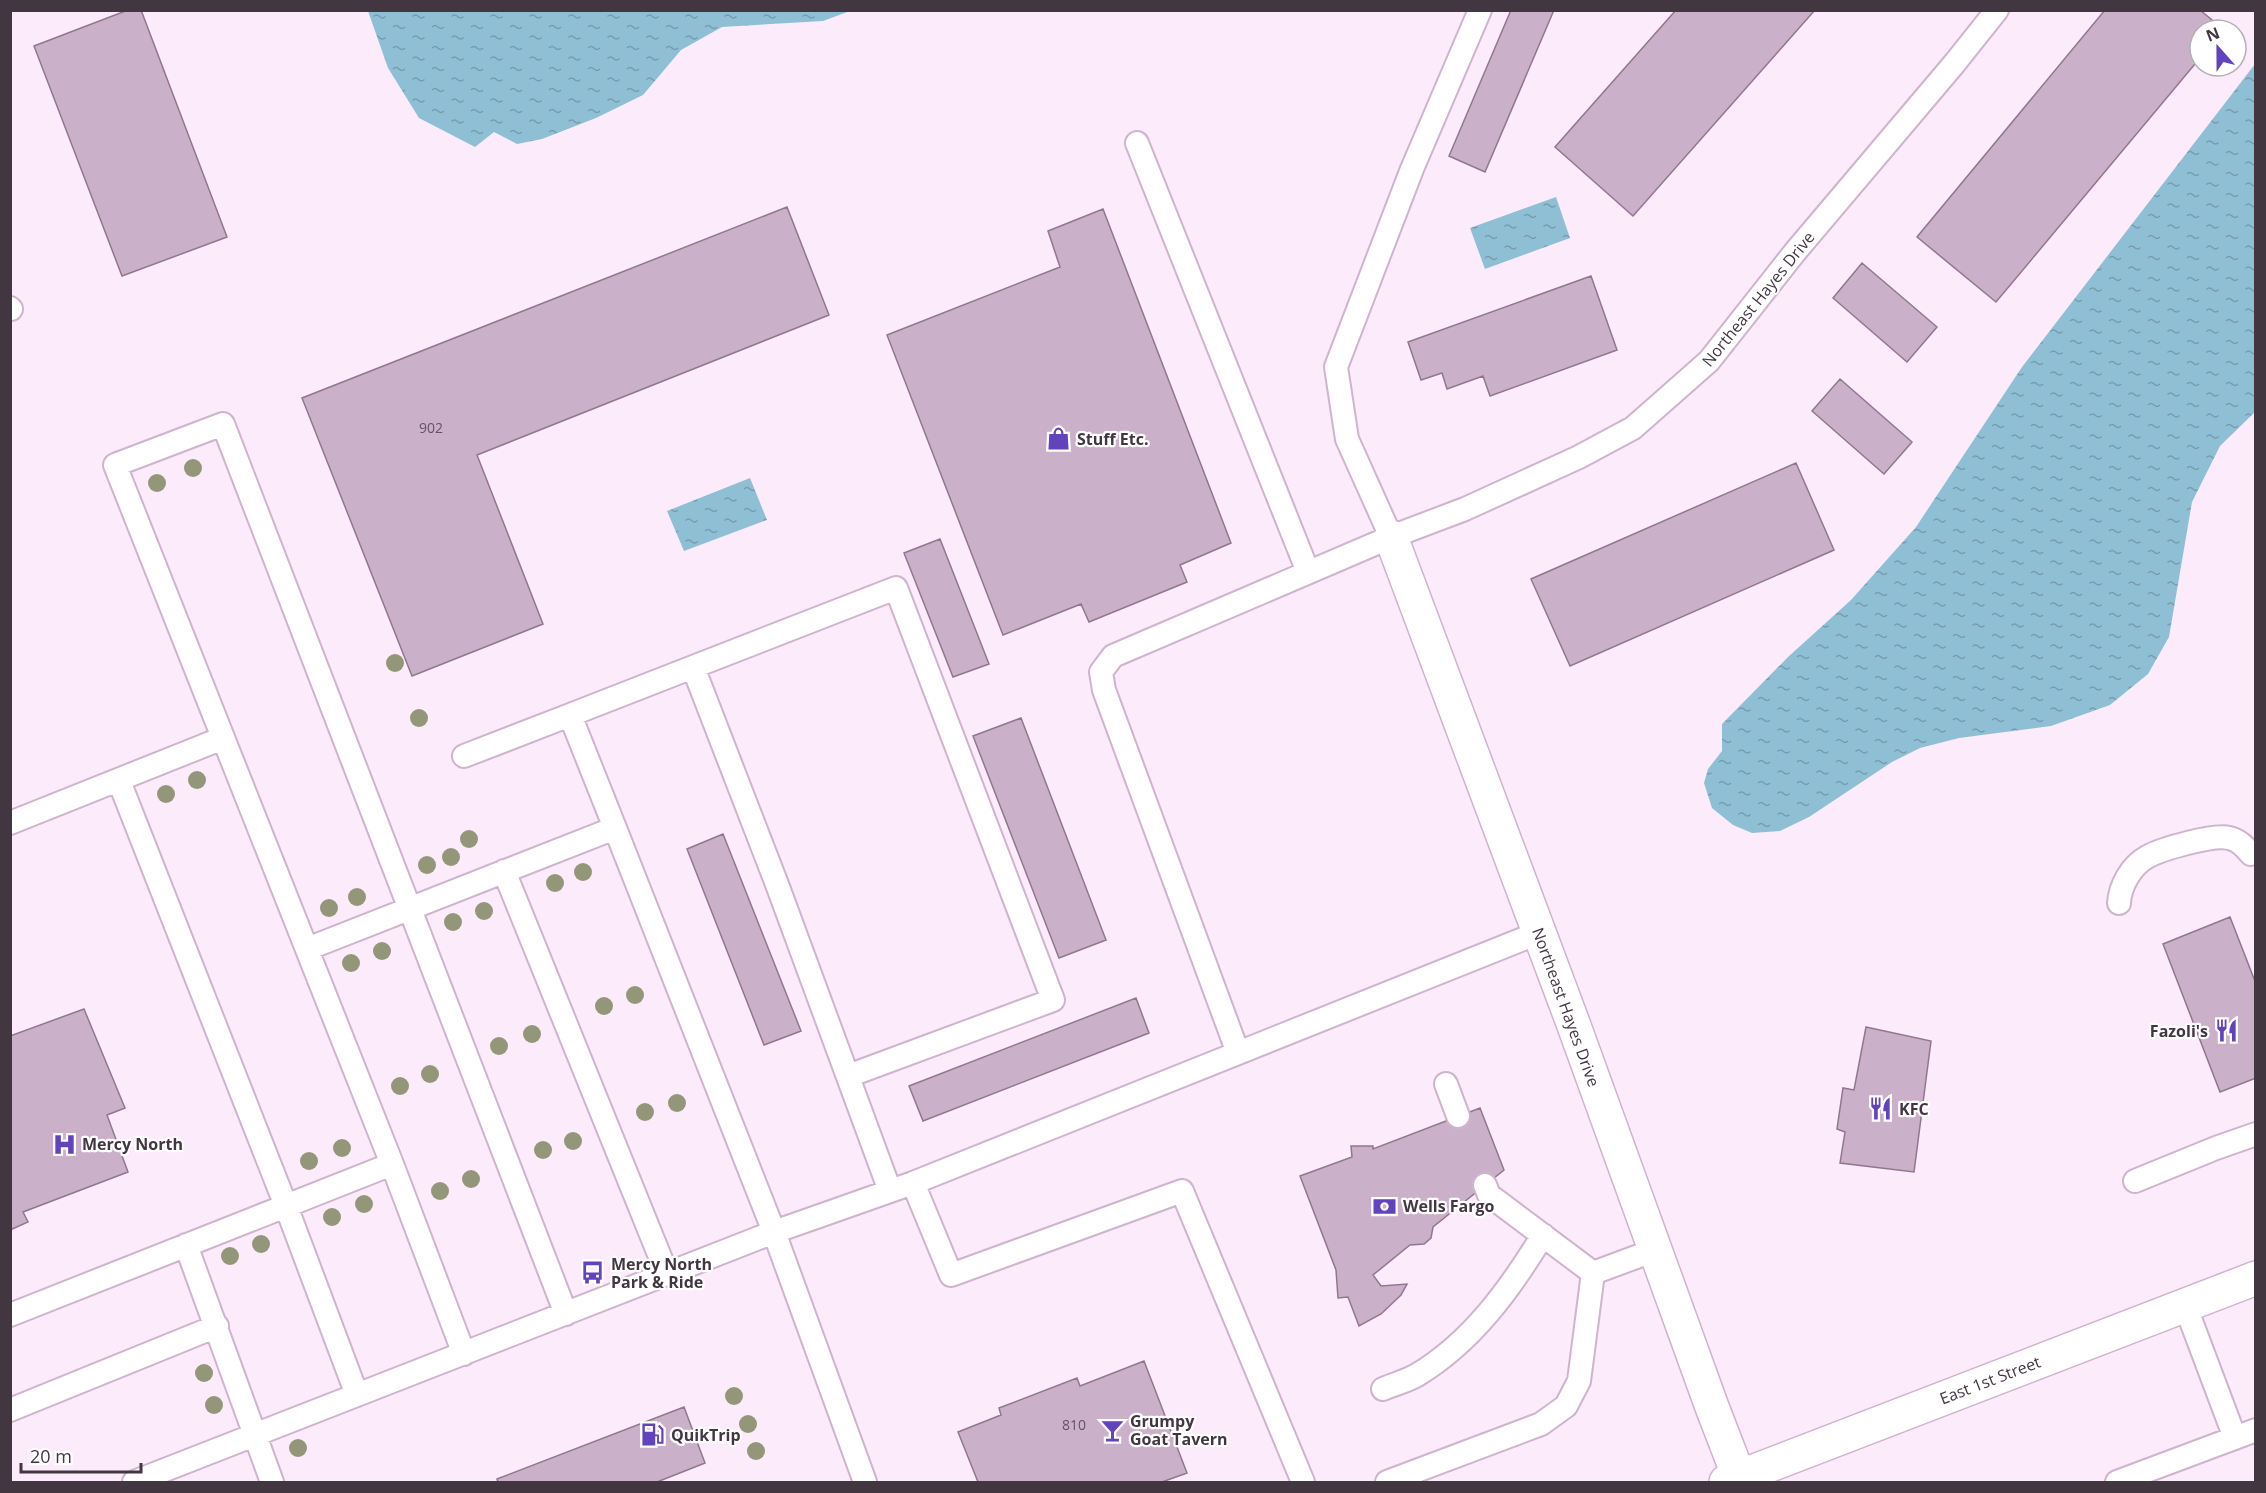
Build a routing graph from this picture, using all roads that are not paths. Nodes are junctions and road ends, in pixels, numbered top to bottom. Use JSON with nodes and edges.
{"nodes":[{"id":1,"x":1480,"y":10,"type":"edge"},
{"id":2,"x":1997,"y":10,"type":"edge"},
{"id":3,"x":1137,"y":143,"type":"dead end"},
{"id":4,"x":1391,"y":537,"type":"junction"},
{"id":5,"x":1308,"y":572,"type":"junction"},
{"id":6,"x":693,"y":667,"type":"junction"},
{"id":7,"x":570,"y":715,"type":"junction"},
{"id":8,"x":223,"y":738,"type":"junction"},
{"id":9,"x":464,"y":756,"type":"dead end"},
{"id":10,"x":119,"y":781,"type":"junction"},
{"id":11,"x":10,"y":823,"type":"edge"},
{"id":12,"x":615,"y":828,"type":"junction"},
{"id":13,"x":2252,"y":854,"type":"dead end"},
{"id":14,"x":504,"y":871,"type":"junction"},
{"id":15,"x":2119,"y":903,"type":"dead end"},
{"id":16,"x":409,"y":908,"type":"junction"},
{"id":17,"x":1538,"y":933,"type":"junction"},
{"id":18,"x":307,"y":949,"type":"junction"},
{"id":19,"x":1238,"y":1053,"type":"junction"},
{"id":20,"x":848,"y":1076,"type":"junction"},
{"id":21,"x":1446,"y":1084,"type":"dead end"},
{"id":22,"x":1458,"y":1116,"type":"dead end"},
{"id":23,"x":2256,"y":1134,"type":"edge"},
{"id":24,"x":392,"y":1164,"type":"junction"},
{"id":25,"x":2135,"y":1181,"type":"dead end"},
{"id":26,"x":913,"y":1183,"type":"junction"},
{"id":27,"x":1487,"y":1190,"type":"dead end"},
{"id":28,"x":890,"y":1191,"type":"junction"},
{"id":29,"x":286,"y":1206,"type":"junction"},
{"id":30,"x":774,"y":1232,"type":"junction"},
{"id":31,"x":1543,"y":1235,"type":"junction"},
{"id":32,"x":186,"y":1245,"type":"junction"},
{"id":33,"x":1655,"y":1250,"type":"junction"},
{"id":34,"x":1593,"y":1273,"type":"junction"},
{"id":35,"x":667,"y":1274,"type":"junction"},
{"id":36,"x":2256,"y":1278,"type":"edge"},
{"id":37,"x":2185,"y":1305,"type":"junction"},
{"id":38,"x":566,"y":1314,"type":"junction"},
{"id":39,"x":10,"y":1315,"type":"edge"},
{"id":40,"x":217,"y":1326,"type":"junction"},
{"id":41,"x":464,"y":1354,"type":"junction"},
{"id":42,"x":1383,"y":1389,"type":"dead end"},
{"id":43,"x":357,"y":1395,"type":"junction"},
{"id":44,"x":10,"y":1410,"type":"edge"},
{"id":45,"x":2245,"y":1434,"type":"edge"},
{"id":46,"x":255,"y":1436,"type":"junction"},
{"id":47,"x":142,"y":1481,"type":"edge"},
{"id":48,"x":1735,"y":1481,"type":"edge"},
{"id":49,"x":272,"y":1482,"type":"edge"},
{"id":50,"x":865,"y":1482,"type":"edge"},
{"id":51,"x":1303,"y":1482,"type":"edge"},
{"id":52,"x":1387,"y":1482,"type":"edge"},
{"id":53,"x":2117,"y":1482,"type":"edge"}],
"edges":[{"from":1,"to":4,"type":"lane","name":"Northeast Hayes Drive"},
{"from":2,"to":4,"type":"lane","name":"Northeast Hayes Drive"},
{"from":3,"to":5,"type":"lane"},
{"from":4,"to":5,"type":"lane"},
{"from":4,"to":17,"type":"street","name":"Northeast Hayes Drive"},
{"from":5,"to":19,"type":"lane"},
{"from":6,"to":7,"type":"lane"},
{"from":6,"to":20,"type":"lane"},
{"from":6,"to":20,"type":"lane"},
{"from":7,"to":9,"type":"lane"},
{"from":7,"to":12,"type":"lane"},
{"from":8,"to":10,"type":"lane"},
{"from":8,"to":16,"type":"lane"},
{"from":8,"to":18,"type":"lane"},
{"from":10,"to":11,"type":"lane"},
{"from":10,"to":29,"type":"lane"},
{"from":12,"to":14,"type":"lane"},
{"from":12,"to":30,"type":"lane"},
{"from":13,"to":15,"type":"lane"},
{"from":14,"to":16,"type":"lane"},
{"from":14,"to":35,"type":"lane"},
{"from":16,"to":18,"type":"lane"},
{"from":16,"to":38,"type":"lane"},
{"from":17,"to":19,"type":"lane"},
{"from":17,"to":33,"type":"street","name":"Northeast Hayes Drive"},
{"from":18,"to":24,"type":"lane"},
{"from":19,"to":26,"type":"lane"},
{"from":20,"to":28,"type":"lane"},
{"from":21,"to":22,"type":"lane"},
{"from":23,"to":25,"type":"lane"},
{"from":24,"to":29,"type":"lane"},
{"from":24,"to":41,"type":"lane"},
{"from":26,"to":28,"type":"lane"},
{"from":26,"to":51,"type":"lane"},
{"from":27,"to":31,"type":"lane"},
{"from":28,"to":30,"type":"lane"},
{"from":29,"to":32,"type":"lane"},
{"from":29,"to":43,"type":"lane"},
{"from":30,"to":35,"type":"lane"},
{"from":30,"to":50,"type":"lane"},
{"from":31,"to":34,"type":"lane"},
{"from":31,"to":42,"type":"lane"},
{"from":32,"to":39,"type":"lane"},
{"from":32,"to":40,"type":"lane"},
{"from":33,"to":34,"type":"lane"},
{"from":33,"to":48,"type":"street","name":"Northeast Hayes Drive"},
{"from":34,"to":52,"type":"lane"},
{"from":35,"to":38,"type":"lane"},
{"from":36,"to":37,"type":"street","name":"East 1st Street"},
{"from":37,"to":45,"type":"lane"},
{"from":37,"to":48,"type":"street","name":"East 1st Street"},
{"from":38,"to":41,"type":"lane"},
{"from":40,"to":44,"type":"lane"},
{"from":40,"to":46,"type":"lane"},
{"from":41,"to":43,"type":"lane"},
{"from":43,"to":46,"type":"lane"},
{"from":45,"to":53,"type":"lane"},
{"from":46,"to":47,"type":"lane"},
{"from":46,"to":49,"type":"lane"}]}
